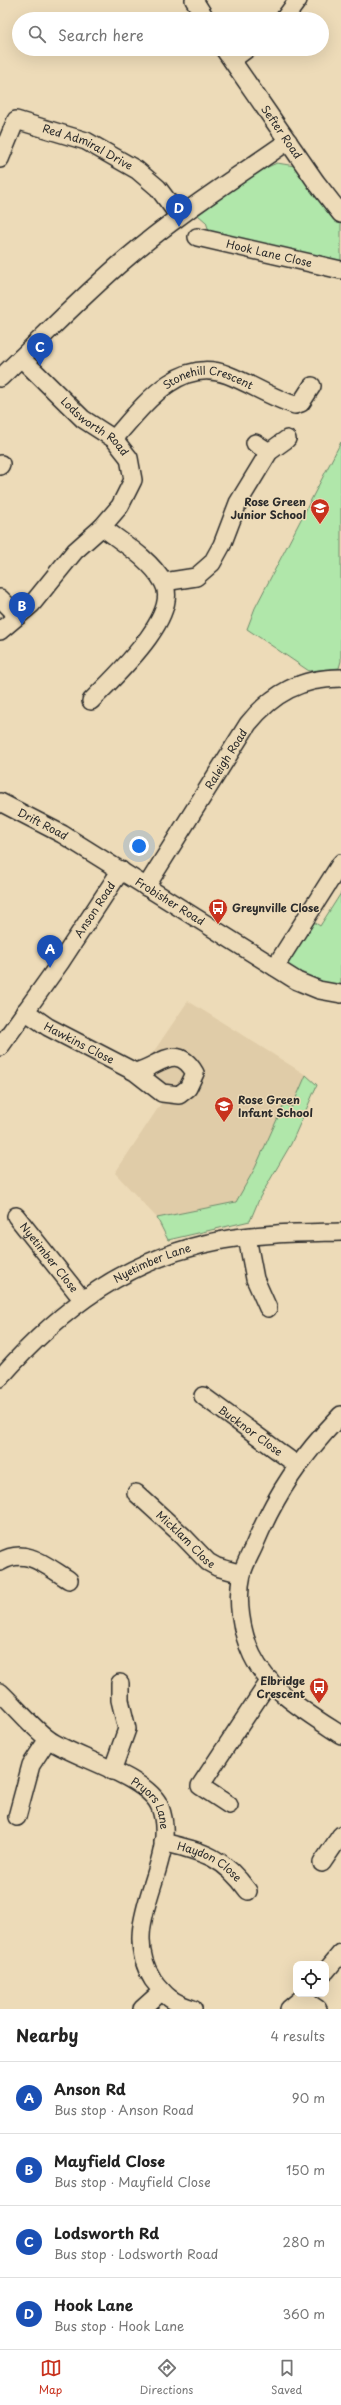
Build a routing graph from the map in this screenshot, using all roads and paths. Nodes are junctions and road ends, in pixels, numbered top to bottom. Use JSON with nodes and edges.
{"nodes":[{"id":1,"x":194,"y":0,"type":"edge"},
{"id":2,"x":298,"y":0,"type":"edge"},
{"id":3,"x":202,"y":12,"type":"edge"},
{"id":4,"x":289,"y":12,"type":"edge"},
{"id":5,"x":229,"y":56,"type":"edge"},
{"id":6,"x":288,"y":141,"type":"junction"},
{"id":7,"x":0,"y":159,"type":"edge"},
{"id":8,"x":341,"y":214,"type":"edge"},
{"id":9,"x":179,"y":216,"type":"junction"},
{"id":10,"x":197,"y":237,"type":"dead end"},
{"id":11,"x":341,"y":270,"type":"edge"},
{"id":12,"x":21,"y":358,"type":"junction"},
{"id":13,"x":0,"y":378,"type":"edge"},
{"id":14,"x":312,"y":386,"type":"dead end"},
{"id":15,"x":114,"y":439,"type":"junction"},
{"id":16,"x":287,"y":439,"type":"dead end"},
{"id":17,"x":102,"y":527,"type":"junction"},
{"id":18,"x":164,"y":582,"type":"junction"},
{"id":19,"x":0,"y":598,"type":"edge"},
{"id":20,"x":18,"y":616,"type":"junction"},
{"id":21,"x":0,"y":631,"type":"edge"},
{"id":22,"x":341,"y":678,"type":"edge"},
{"id":23,"x":91,"y":701,"type":"dead end"},
{"id":24,"x":0,"y":802,"type":"edge"},
{"id":25,"x":85,"y":848,"type":"joint"},
{"id":26,"x":341,"y":863,"type":"edge"},
{"id":27,"x":121,"y":870,"type":"junction"},
{"id":28,"x":146,"y":887,"type":"junction"},
{"id":29,"x":275,"y":967,"type":"junction"},
{"id":30,"x":341,"y":994,"type":"edge"},
{"id":31,"x":25,"y":1011,"type":"junction"},
{"id":32,"x":0,"y":1047,"type":"edge"},
{"id":33,"x":135,"y":1072,"type":"dead end"},
{"id":34,"x":16,"y":1216,"type":"dead end"},
{"id":35,"x":341,"y":1232,"type":"edge"},
{"id":36,"x":247,"y":1237,"type":"junction"},
{"id":37,"x":82,"y":1299,"type":"junction"},
{"id":38,"x":268,"y":1308,"type":"dead end"},
{"id":39,"x":0,"y":1378,"type":"edge"},
{"id":40,"x":203,"y":1396,"type":"dead end"},
{"id":41,"x":341,"y":1415,"type":"edge"},
{"id":42,"x":297,"y":1465,"type":"junction"},
{"id":43,"x":136,"y":1493,"type":"dead end"},
{"id":44,"x":0,"y":1562,"type":"edge"},
{"id":45,"x":242,"y":1574,"type":"junction"},
{"id":46,"x":69,"y":1580,"type":"dead end"},
{"id":47,"x":270,"y":1680,"type":"junction"},
{"id":48,"x":120,"y":1683,"type":"dead end"},
{"id":49,"x":0,"y":1692,"type":"edge"},
{"id":50,"x":341,"y":1735,"type":"edge"},
{"id":51,"x":48,"y":1739,"type":"junction"},
{"id":52,"x":112,"y":1771,"type":"junction"},
{"id":53,"x":229,"y":1805,"type":"dead end"},
{"id":54,"x":17,"y":1817,"type":"dead end"},
{"id":55,"x":341,"y":1835,"type":"edge"},
{"id":56,"x":163,"y":1842,"type":"junction"},
{"id":57,"x":322,"y":1863,"type":"dead end"},
{"id":58,"x":248,"y":1891,"type":"dead end"},
{"id":59,"x":341,"y":1953,"type":"edge"},
{"id":60,"x":329,"y":1967,"type":"edge"},
{"id":61,"x":162,"y":1991,"type":"junction"},
{"id":62,"x":304,"y":1997,"type":"edge"},
{"id":63,"x":306,"y":1997,"type":"edge"},
{"id":64,"x":142,"y":2009,"type":"edge"},
{"id":65,"x":193,"y":2009,"type":"edge"},
{"id":66,"x":289,"y":2009,"type":"edge"},
{"id":67,"x":318,"y":2009,"type":"edge"}],
"edges":[{"from":1,"to":3,"type":"street"},
{"from":2,"to":4,"type":"street"},
{"from":5,"to":6,"type":"street","name":"Sefter Road"},
{"from":6,"to":8,"type":"street","name":"Sefter Road"},
{"from":6,"to":9,"type":"street"},
{"from":7,"to":9,"type":"street","name":"Red Admiral Drive"},
{"from":9,"to":12,"type":"street"},
{"from":10,"to":11,"type":"street","name":"Hook Lane Close"},
{"from":12,"to":13,"type":"street"},
{"from":12,"to":15,"type":"street","name":"Lodsworth Road"},
{"from":14,"to":15,"type":"street","name":"Stonehill Crescent"},
{"from":15,"to":17,"type":"street","name":"Lodsworth Road"},
{"from":16,"to":18,"type":"street"},
{"from":17,"to":18,"type":"street"},
{"from":17,"to":20,"type":"street","name":"Lodsworth Road"},
{"from":18,"to":23,"type":"street"},
{"from":19,"to":20,"type":"street"},
{"from":20,"to":21,"type":"street","name":"Lodsworth Road"},
{"from":22,"to":28,"type":"street","name":"Raleigh Road"},
{"from":24,"to":25,"type":"street","name":"Drift Road"},
{"from":25,"to":27,"type":"street","name":"Frobisher Road"},
{"from":26,"to":29,"type":"street"},
{"from":27,"to":28,"type":"street","name":"Frobisher Road"},
{"from":27,"to":31,"type":"street","name":"Anson Road"},
{"from":28,"to":29,"type":"street","name":"Frobisher Road"},
{"from":29,"to":30,"type":"street","name":"Frobisher Road"},
{"from":31,"to":32,"type":"street","name":"Anson Road"},
{"from":31,"to":33,"type":"street","name":"Hawkins Close"},
{"from":34,"to":37,"type":"street","name":"Nyetimber Close"},
{"from":35,"to":36,"type":"street","name":"Nyetimber Lane"},
{"from":36,"to":37,"type":"street","name":"Nyetimber Lane"},
{"from":36,"to":38,"type":"street"},
{"from":37,"to":39,"type":"street","name":"Nyetimber Lane"},
{"from":40,"to":42,"type":"street","name":"Bucknor Close"},
{"from":41,"to":42,"type":"street"},
{"from":42,"to":45,"type":"street"},
{"from":43,"to":45,"type":"street","name":"Micklam Close"},
{"from":44,"to":46,"type":"street"},
{"from":45,"to":47,"type":"street"},
{"from":47,"to":50,"type":"street"},
{"from":47,"to":53,"type":"street"},
{"from":48,"to":52,"type":"street"},
{"from":49,"to":51,"type":"street","name":"Pryors Lane"},
{"from":51,"to":52,"type":"street","name":"Pryors Lane"},
{"from":51,"to":54,"type":"street"},
{"from":52,"to":56,"type":"street","name":"Pryors Lane"},
{"from":55,"to":57,"type":"street"},
{"from":56,"to":58,"type":"street","name":"Haydon Close"},
{"from":56,"to":61,"type":"street","name":"Pryors Lane"},
{"from":59,"to":60,"type":"street"},
{"from":61,"to":64,"type":"street"},
{"from":61,"to":65,"type":"street","name":"Pryors Lane"},
{"from":62,"to":66,"type":"street"},
{"from":63,"to":67,"type":"street"}]}
